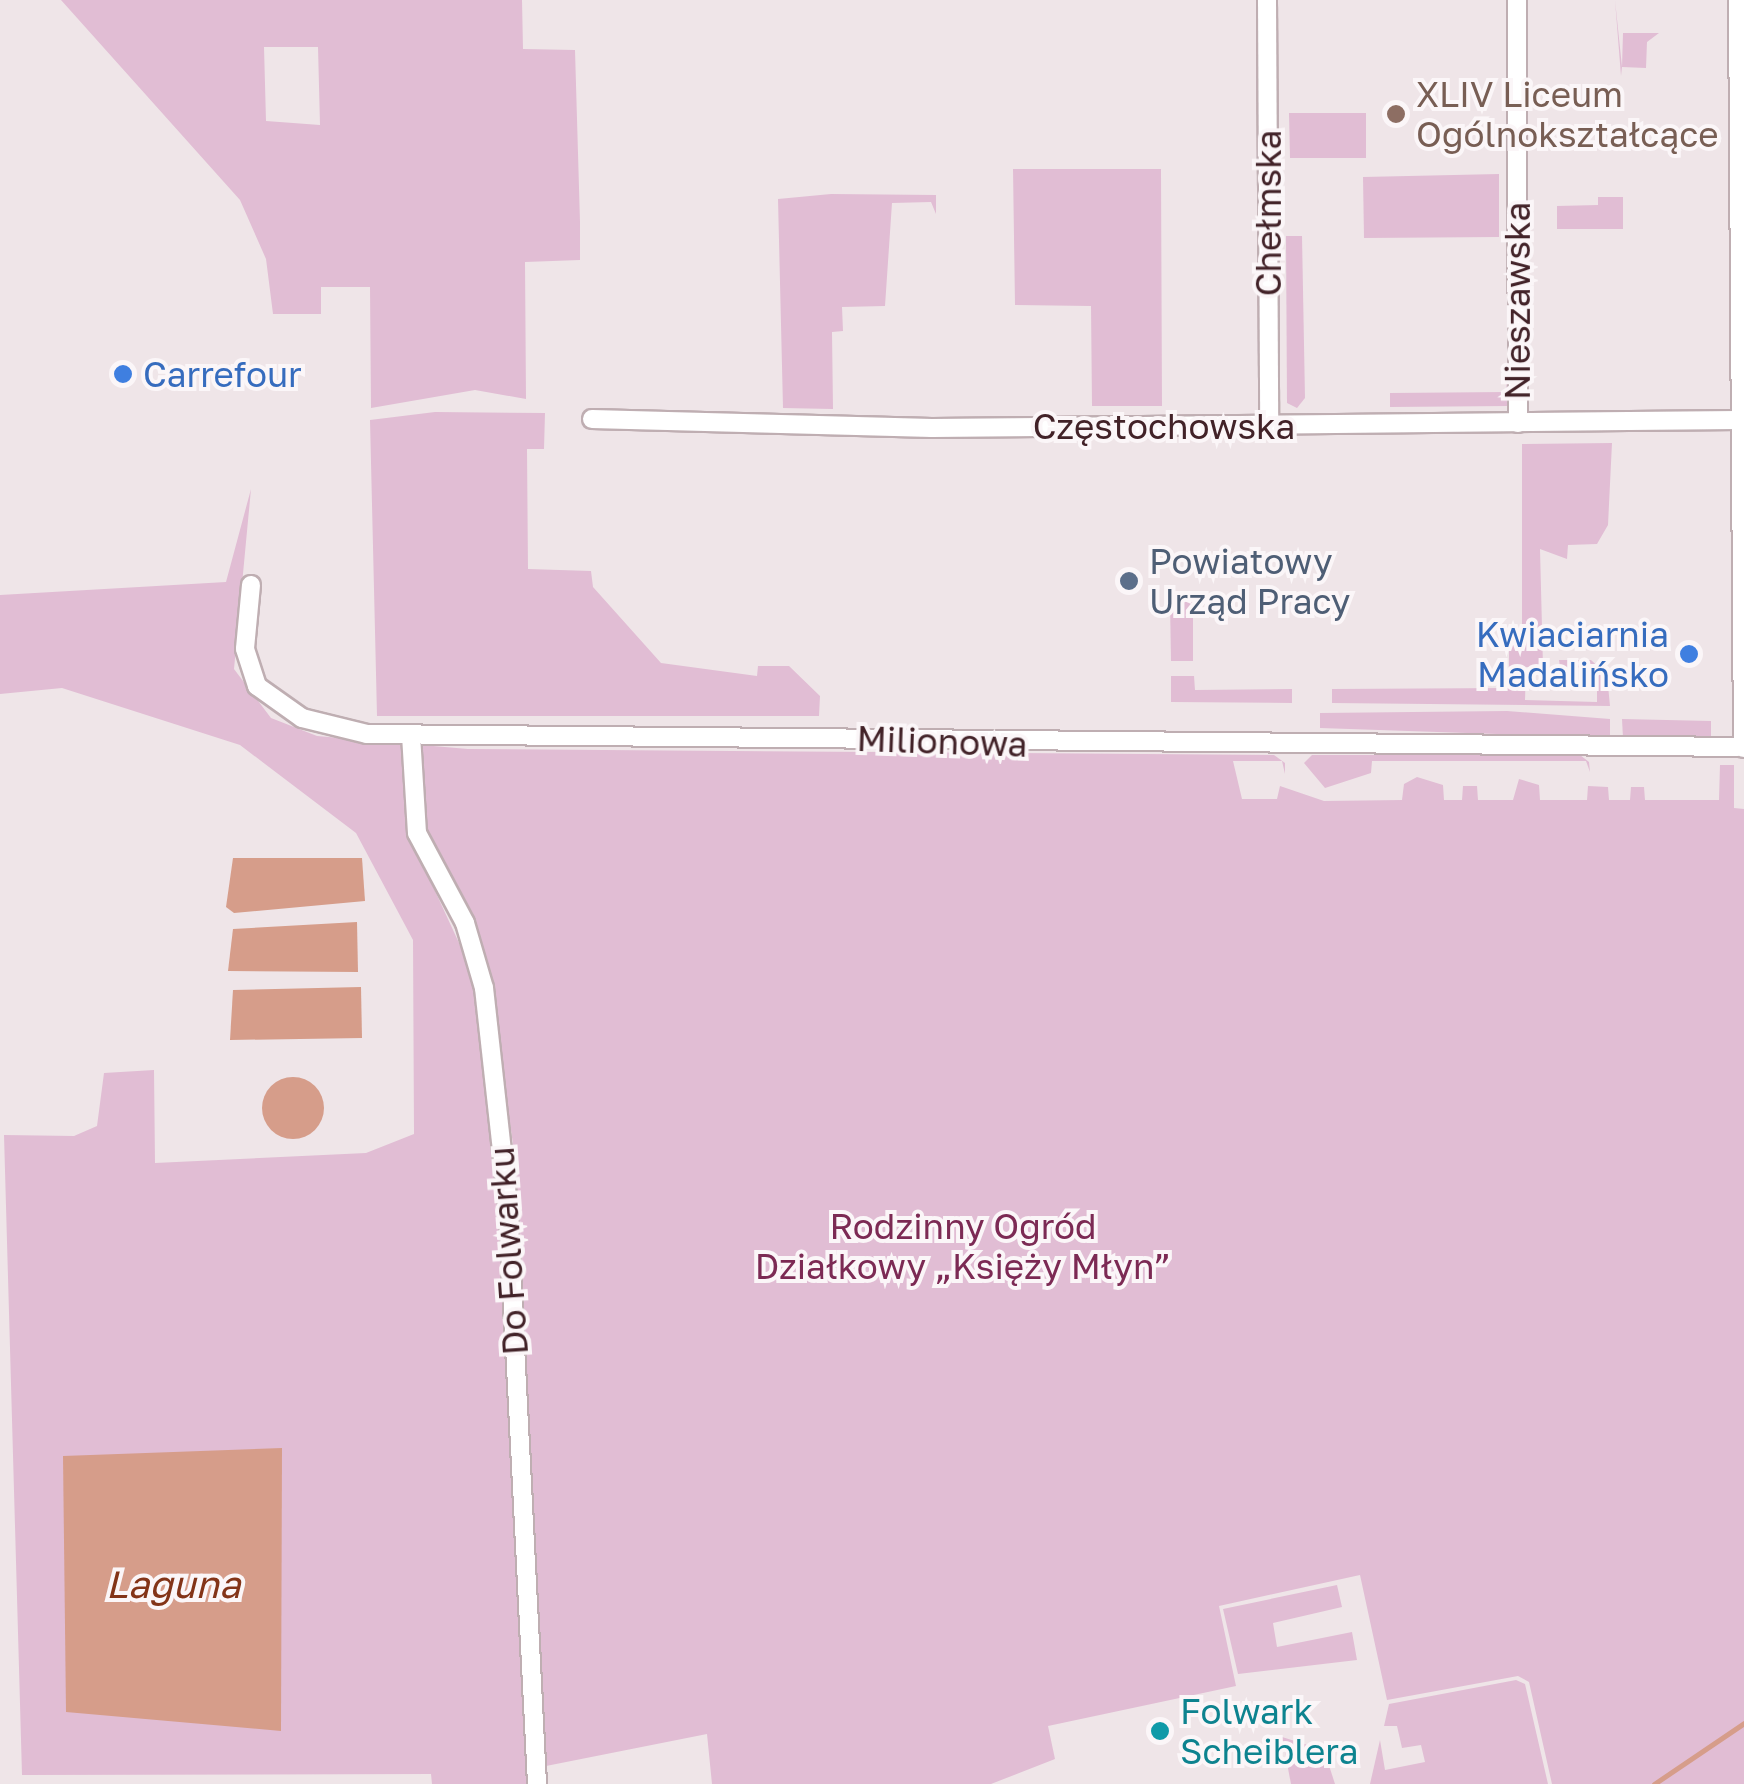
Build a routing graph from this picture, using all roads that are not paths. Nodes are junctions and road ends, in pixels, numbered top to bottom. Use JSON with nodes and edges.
{"nodes":[{"id":1,"x":1267,"y":0,"type":"edge"},
{"id":2,"x":1517,"y":0,"type":"edge"},
{"id":3,"x":1738,"y":0,"type":"edge"},
{"id":4,"x":1741,"y":101,"type":"edge"},
{"id":5,"x":1741,"y":386,"type":"edge"},
{"id":6,"x":592,"y":419,"type":"dead end"},
{"id":7,"x":1738,"y":420,"type":"junction"},
{"id":8,"x":1518,"y":422,"type":"junction"},
{"id":9,"x":1269,"y":425,"type":"junction"},
{"id":10,"x":251,"y":585,"type":"dead end"},
{"id":11,"x":411,"y":734,"type":"junction"},
{"id":12,"x":1741,"y":747,"type":"edge"},
{"id":13,"x":536,"y":1784,"type":"edge"}],
"edges":[{"from":1,"to":9,"type":"street","name":"Chełmska"},
{"from":2,"to":8,"type":"street","name":"Nieszawska"},
{"from":3,"to":4,"type":"street"},
{"from":4,"to":5,"type":"street"},
{"from":5,"to":7,"type":"street"},
{"from":6,"to":9,"type":"street","name":"Częstochowska"},
{"from":7,"to":8,"type":"street","name":"Częstochowska"},
{"from":7,"to":12,"type":"street"},
{"from":8,"to":9,"type":"street","name":"Częstochowska"},
{"from":10,"to":11,"type":"street","name":"Milionowa"},
{"from":11,"to":12,"type":"street","name":"Milionowa"},
{"from":11,"to":13,"type":"street","name":"Do Folwarku"}]}
